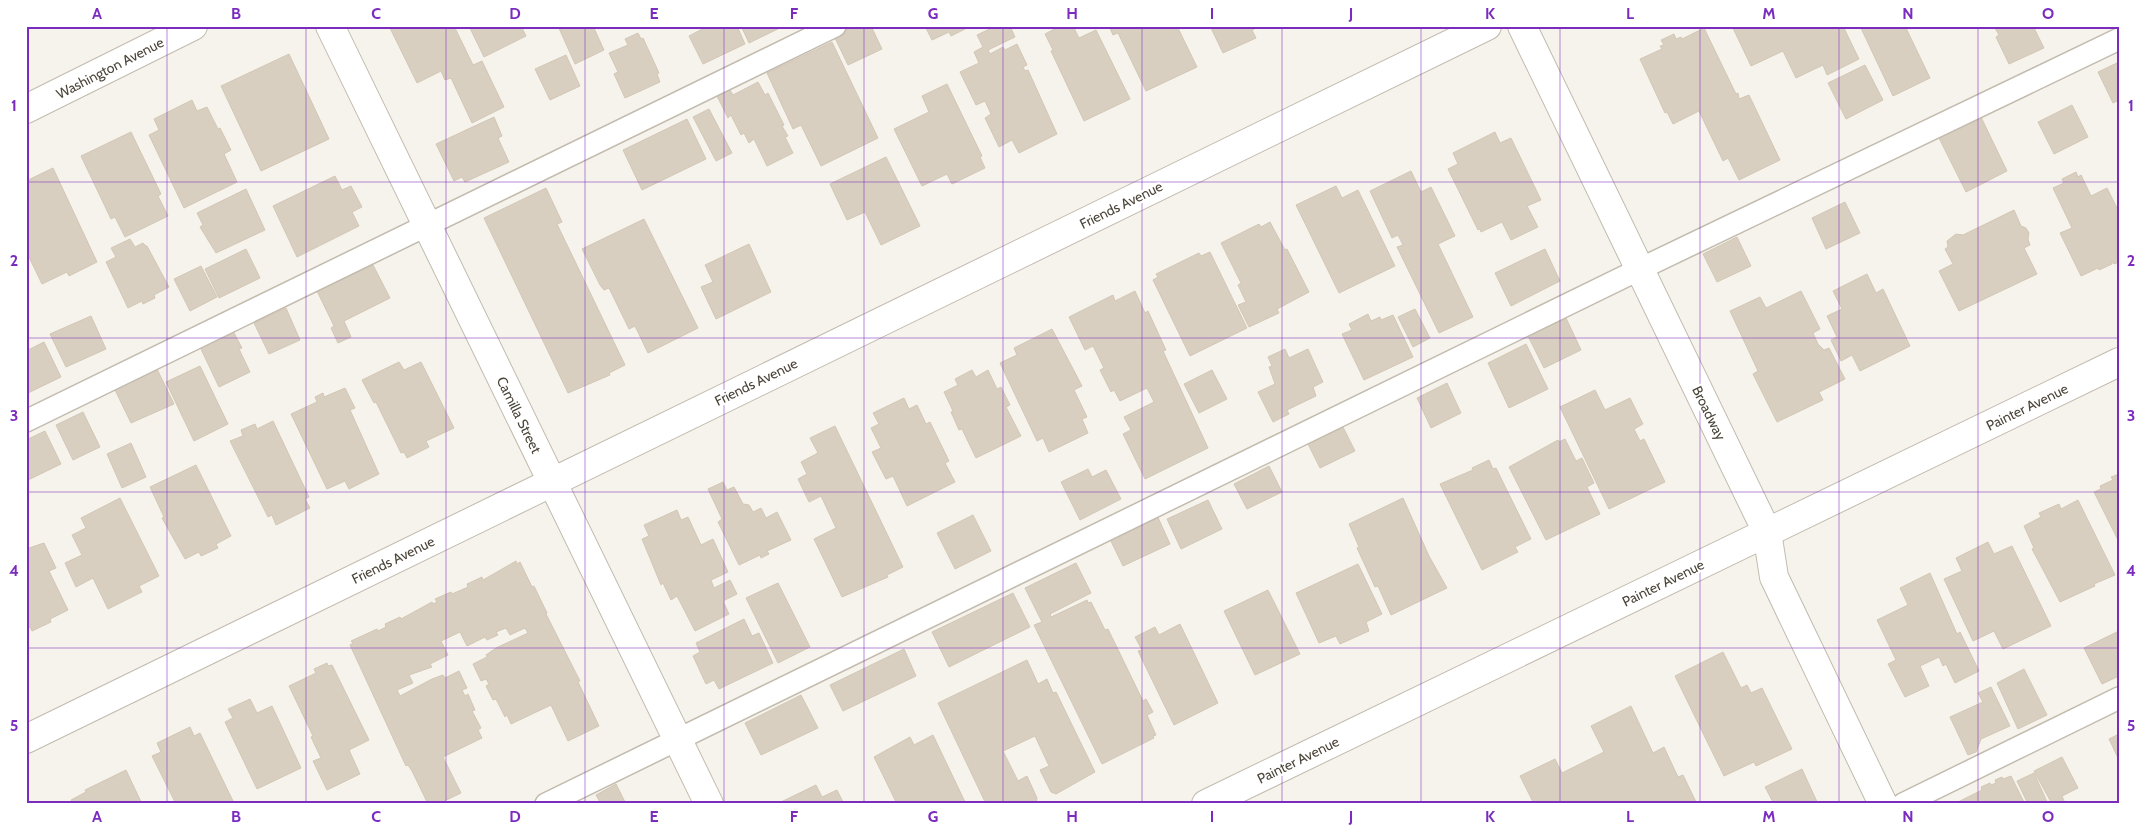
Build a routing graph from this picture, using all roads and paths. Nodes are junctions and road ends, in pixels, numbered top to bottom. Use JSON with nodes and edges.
{"nodes":[{"id":1,"x":193,"y":26,"type":"edge"},
{"id":2,"x":330,"y":26,"type":"edge"},
{"id":3,"x":835,"y":26,"type":"edge"},
{"id":4,"x":1487,"y":26,"type":"edge"},
{"id":5,"x":1522,"y":26,"type":"edge"},
{"id":6,"x":2119,"y":38,"type":"edge"},
{"id":7,"x":26,"y":109,"type":"edge"},
{"id":8,"x":428,"y":226,"type":"junction"},
{"id":9,"x":1640,"y":269,"type":"junction"},
{"id":10,"x":2119,"y":362,"type":"edge"},
{"id":11,"x":26,"y":421,"type":"edge"},
{"id":12,"x":552,"y":482,"type":"junction"},
{"id":13,"x":1768,"y":532,"type":"junction"},
{"id":14,"x":2119,"y":698,"type":"edge"},
{"id":15,"x":26,"y":739,"type":"edge"},
{"id":16,"x":678,"y":740,"type":"junction"},
{"id":17,"x":1212,"y":803,"type":"edge"},
{"id":18,"x":546,"y":804,"type":"edge"},
{"id":19,"x":709,"y":804,"type":"edge"},
{"id":20,"x":1883,"y":804,"type":"edge"},
{"id":21,"x":1903,"y":804,"type":"edge"}],
"edges":[{"from":1,"to":7,"type":"street","name":"Washington Avenue"},
{"from":2,"to":8,"type":"street","name":"Camilla Street"},
{"from":3,"to":8,"type":"lane"},
{"from":4,"to":12,"type":"street","name":"Friends Avenue"},
{"from":5,"to":9,"type":"street","name":"Broadway"},
{"from":6,"to":9,"type":"lane"},
{"from":8,"to":11,"type":"lane"},
{"from":8,"to":12,"type":"street","name":"Camilla Street"},
{"from":9,"to":13,"type":"street","name":"Broadway"},
{"from":9,"to":16,"type":"lane"},
{"from":10,"to":13,"type":"street","name":"Painter Avenue"},
{"from":12,"to":15,"type":"street","name":"Friends Avenue"},
{"from":12,"to":16,"type":"street","name":"Camilla Street"},
{"from":13,"to":17,"type":"street","name":"Painter Avenue"},
{"from":13,"to":20,"type":"street","name":"Broadway"},
{"from":14,"to":21,"type":"lane"},
{"from":16,"to":18,"type":"lane"},
{"from":16,"to":19,"type":"street","name":"Camilla Street"}]}
